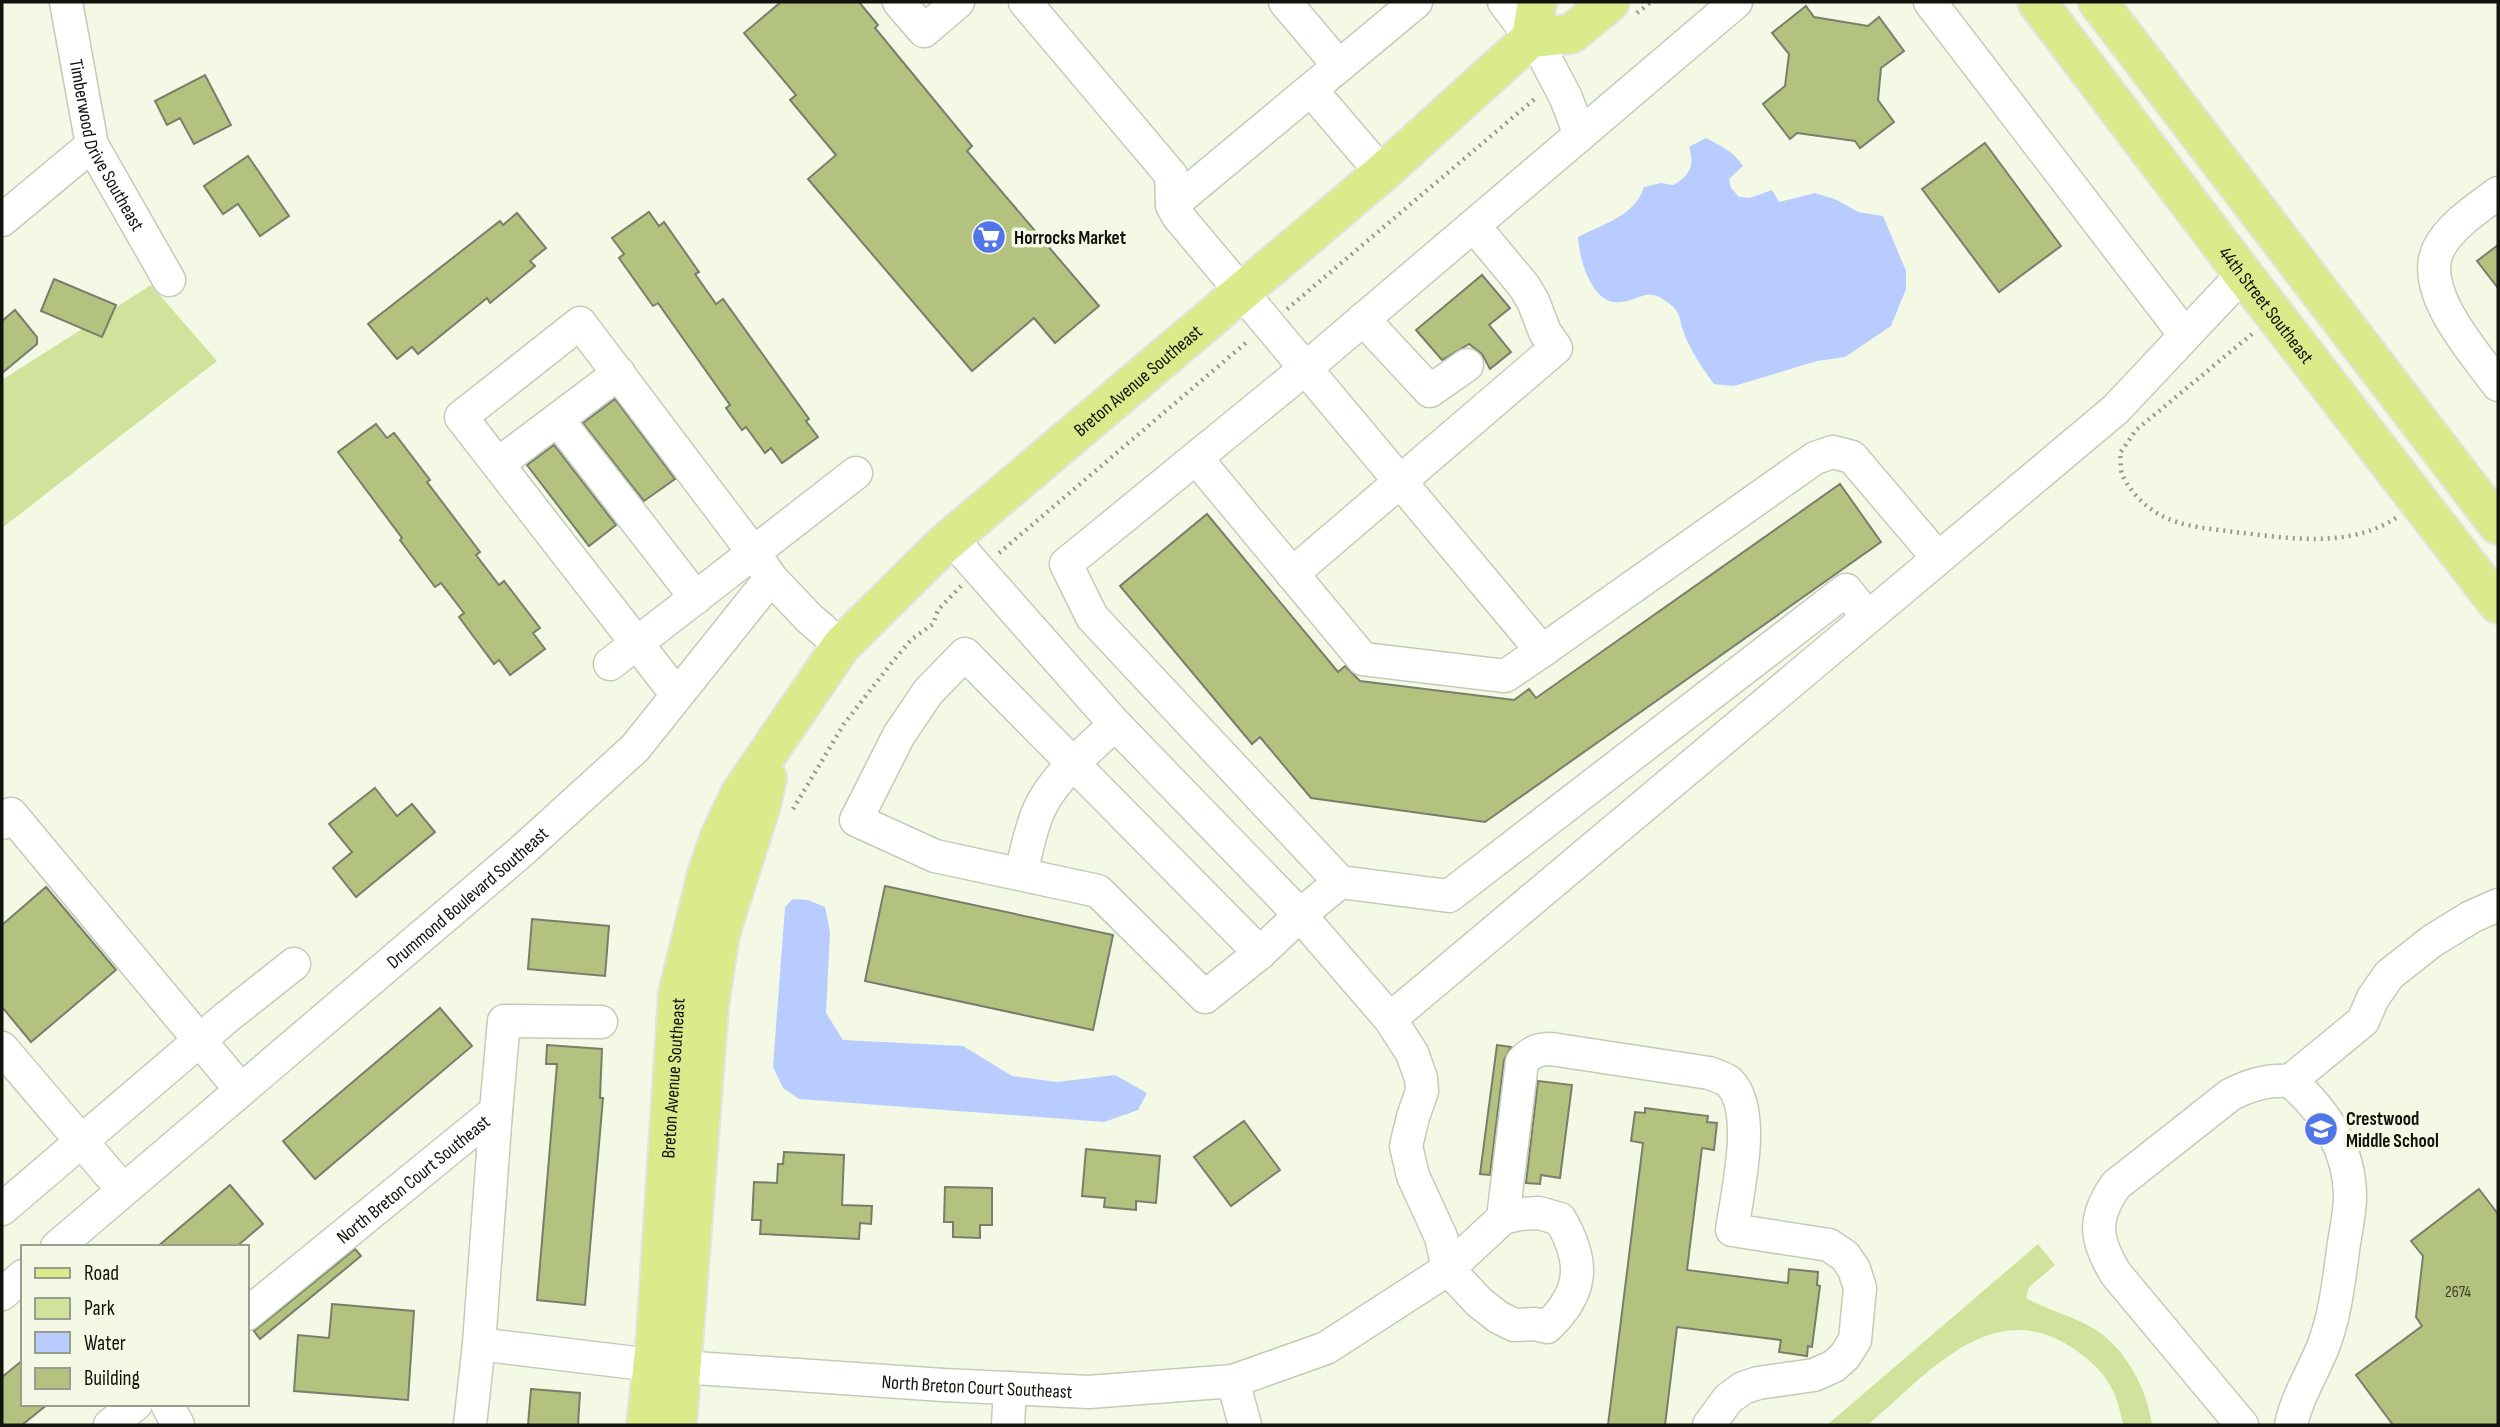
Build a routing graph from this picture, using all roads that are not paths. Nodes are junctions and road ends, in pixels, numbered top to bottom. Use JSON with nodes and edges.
{"nodes":[{"id":1,"x":66,"y":2,"type":"edge"},
{"id":2,"x":899,"y":2,"type":"edge"},
{"id":3,"x":958,"y":2,"type":"edge"},
{"id":4,"x":1025,"y":2,"type":"edge"},
{"id":5,"x":1285,"y":2,"type":"edge"},
{"id":6,"x":1416,"y":2,"type":"edge"},
{"id":7,"x":1504,"y":2,"type":"edge"},
{"id":8,"x":1609,"y":2,"type":"edge"},
{"id":9,"x":1736,"y":2,"type":"edge"},
{"id":10,"x":1930,"y":2,"type":"edge"},
{"id":11,"x":2038,"y":2,"type":"edge"},
{"id":12,"x":2098,"y":2,"type":"edge"},
{"id":13,"x":1534,"y":20,"type":"edge"},
{"id":14,"x":1339,"y":66,"type":"junction"},
{"id":15,"x":1311,"y":89,"type":"junction"},
{"id":16,"x":1580,"y":135,"type":"junction"},
{"id":17,"x":92,"y":145,"type":"junction"},
{"id":18,"x":1382,"y":173,"type":"junction"},
{"id":19,"x":2180,"y":192,"type":"junction"},
{"id":20,"x":2498,"y":193,"type":"edge"},
{"id":21,"x":2251,"y":202,"type":"junction"},
{"id":22,"x":1172,"y":205,"type":"junction"},
{"id":23,"x":2,"y":220,"type":"edge"},
{"id":24,"x":1474,"y":226,"type":"junction"},
{"id":25,"x":2242,"y":275,"type":"junction"},
{"id":26,"x":169,"y":280,"type":"dead end"},
{"id":27,"x":1242,"y":292,"type":"junction"},
{"id":28,"x":2321,"y":293,"type":"junction"},
{"id":29,"x":1363,"y":320,"type":"junction"},
{"id":30,"x":2185,"y":335,"type":"junction"},
{"id":31,"x":1467,"y":365,"type":"dead end"},
{"id":32,"x":1306,"y":368,"type":"junction"},
{"id":33,"x":618,"y":373,"type":"junction"},
{"id":34,"x":2498,"y":385,"type":"edge"},
{"id":35,"x":558,"y":420,"type":"junction"},
{"id":36,"x":1196,"y":458,"type":"junction"},
{"id":37,"x":498,"y":464,"type":"junction"},
{"id":38,"x":856,"y":473,"type":"dead end"},
{"id":39,"x":1400,"y":482,"type":"junction"},
{"id":40,"x":2498,"y":525,"type":"edge"},
{"id":41,"x":951,"y":538,"type":"junction"},
{"id":42,"x":753,"y":552,"type":"junction"},
{"id":43,"x":1938,"y":558,"type":"junction"},
{"id":44,"x":1293,"y":574,"type":"junction"},
{"id":45,"x":771,"y":579,"type":"junction"},
{"id":46,"x":696,"y":598,"type":"junction"},
{"id":47,"x":2498,"y":604,"type":"edge"},
{"id":48,"x":1868,"y":617,"type":"junction"},
{"id":49,"x":637,"y":644,"type":"junction"},
{"id":50,"x":841,"y":646,"type":"junction"},
{"id":51,"x":1542,"y":651,"type":"junction"},
{"id":52,"x":610,"y":664,"type":"dead end"},
{"id":53,"x":677,"y":695,"type":"junction"},
{"id":54,"x":1115,"y":724,"type":"junction"},
{"id":55,"x":1074,"y":764,"type":"junction"},
{"id":56,"x":2,"y":822,"type":"edge"},
{"id":57,"x":1535,"y":828,"type":"junction"},
{"id":58,"x":1570,"y":868,"type":"junction"},
{"id":59,"x":1021,"y":874,"type":"junction"},
{"id":60,"x":1340,"y":882,"type":"junction"},
{"id":61,"x":2498,"y":905,"type":"edge"},
{"id":62,"x":1300,"y":915,"type":"junction"},
{"id":63,"x":1260,"y":953,"type":"junction"},
{"id":64,"x":294,"y":964,"type":"dead end"},
{"id":65,"x":1390,"y":1019,"type":"junction"},
{"id":66,"x":601,"y":1022,"type":"dead end"},
{"id":67,"x":200,"y":1040,"type":"junction"},
{"id":68,"x":2,"y":1048,"type":"edge"},
{"id":69,"x":2290,"y":1081,"type":"junction"},
{"id":70,"x":241,"y":1090,"type":"junction"},
{"id":71,"x":496,"y":1111,"type":"junction"},
{"id":72,"x":82,"y":1142,"type":"junction"},
{"id":73,"x":123,"y":1191,"type":"junction"},
{"id":74,"x":2,"y":1209,"type":"edge"},
{"id":75,"x":1503,"y":1218,"type":"junction"},
{"id":76,"x":59,"y":1245,"type":"edge"},
{"id":77,"x":1448,"y":1269,"type":"junction"},
{"id":78,"x":21,"y":1278,"type":"edge"},
{"id":79,"x":2,"y":1294,"type":"edge"},
{"id":80,"x":248,"y":1313,"type":"edge"},
{"id":81,"x":479,"y":1344,"type":"junction"},
{"id":82,"x":667,"y":1366,"type":"junction"},
{"id":83,"x":1233,"y":1381,"type":"junction"},
{"id":84,"x":1010,"y":1388,"type":"junction"},
{"id":85,"x":134,"y":1406,"type":"edge"},
{"id":86,"x":168,"y":1406,"type":"edge"},
{"id":87,"x":110,"y":1425,"type":"edge"},
{"id":88,"x":178,"y":1425,"type":"edge"},
{"id":89,"x":470,"y":1425,"type":"edge"},
{"id":90,"x":646,"y":1425,"type":"edge"},
{"id":91,"x":677,"y":1425,"type":"edge"},
{"id":92,"x":1008,"y":1425,"type":"edge"},
{"id":93,"x":1245,"y":1425,"type":"edge"},
{"id":94,"x":1709,"y":1425,"type":"edge"},
{"id":95,"x":2242,"y":1425,"type":"edge"},
{"id":96,"x":2291,"y":1425,"type":"edge"}],
"edges":[{"from":1,"to":17,"type":"street","name":"Timberwood Drive Southeast"},
{"from":2,"to":3,"type":"street"},
{"from":4,"to":22,"type":"street"},
{"from":5,"to":14,"type":"street"},
{"from":6,"to":14,"type":"street"},
{"from":7,"to":13,"type":"street"},
{"from":8,"to":13,"type":"main road"},
{"from":9,"to":16,"type":"street"},
{"from":10,"to":30,"type":"street"},
{"from":11,"to":19,"type":"main road","name":"44th Street Southeast"},
{"from":12,"to":21,"type":"main road"},
{"from":13,"to":16,"type":"street"},
{"from":13,"to":18,"type":"main road","name":"Breton Avenue Southeast"},
{"from":14,"to":15,"type":"street"},
{"from":15,"to":18,"type":"street"},
{"from":15,"to":22,"type":"street"},
{"from":16,"to":24,"type":"street"},
{"from":17,"to":23,"type":"street"},
{"from":17,"to":26,"type":"street","name":"Timberwood Drive Southeast"},
{"from":18,"to":27,"type":"main road","name":"Breton Avenue Southeast"},
{"from":19,"to":21,"type":"main road"},
{"from":19,"to":25,"type":"main road","name":"44th Street Southeast"},
{"from":20,"to":34,"type":"street"},
{"from":21,"to":28,"type":"main road"},
{"from":22,"to":27,"type":"street"},
{"from":24,"to":29,"type":"street"},
{"from":24,"to":39,"type":"street"},
{"from":25,"to":28,"type":"main road"},
{"from":25,"to":30,"type":"street"},
{"from":25,"to":47,"type":"main road","name":"44th Street Southeast"},
{"from":27,"to":32,"type":"street"},
{"from":27,"to":41,"type":"main road","name":"Breton Avenue Southeast"},
{"from":28,"to":40,"type":"main road"},
{"from":29,"to":31,"type":"street"},
{"from":29,"to":32,"type":"street"},
{"from":30,"to":43,"type":"street"},
{"from":32,"to":36,"type":"street"},
{"from":32,"to":39,"type":"street"},
{"from":33,"to":35,"type":"street"},
{"from":33,"to":37,"type":"street"},
{"from":33,"to":42,"type":"street"},
{"from":35,"to":37,"type":"street"},
{"from":35,"to":46,"type":"street"},
{"from":36,"to":44,"type":"street"},
{"from":36,"to":60,"type":"street"},
{"from":37,"to":49,"type":"street"},
{"from":38,"to":42,"type":"street"},
{"from":39,"to":44,"type":"street"},
{"from":39,"to":51,"type":"street"},
{"from":41,"to":50,"type":"main road","name":"Breton Avenue Southeast"},
{"from":41,"to":54,"type":"street"},
{"from":42,"to":45,"type":"street"},
{"from":42,"to":46,"type":"street"},
{"from":43,"to":48,"type":"street"},
{"from":43,"to":51,"type":"street"},
{"from":44,"to":51,"type":"street"},
{"from":45,"to":50,"type":"street"},
{"from":45,"to":53,"type":"street","name":"Drummond Boulevard Southeast"},
{"from":46,"to":49,"type":"street"},
{"from":48,"to":57,"type":"street"},
{"from":48,"to":58,"type":"street"},
{"from":49,"to":52,"type":"street"},
{"from":49,"to":53,"type":"street"},
{"from":50,"to":82,"type":"main road","name":"Breton Avenue Southeast"},
{"from":53,"to":70,"type":"street","name":"Drummond Boulevard Southeast"},
{"from":54,"to":55,"type":"street"},
{"from":54,"to":62,"type":"street"},
{"from":55,"to":59,"type":"street"},
{"from":55,"to":59,"type":"street"},
{"from":55,"to":63,"type":"street"},
{"from":56,"to":67,"type":"street"},
{"from":57,"to":58,"type":"street"},
{"from":57,"to":60,"type":"street"},
{"from":58,"to":65,"type":"street"},
{"from":59,"to":63,"type":"street"},
{"from":60,"to":62,"type":"street"},
{"from":61,"to":69,"type":"street"},
{"from":62,"to":63,"type":"street"},
{"from":62,"to":65,"type":"street"},
{"from":64,"to":67,"type":"street"},
{"from":65,"to":77,"type":"street"},
{"from":66,"to":71,"type":"street"},
{"from":67,"to":70,"type":"street"},
{"from":67,"to":72,"type":"street"},
{"from":68,"to":72,"type":"street"},
{"from":69,"to":95,"type":"street"},
{"from":69,"to":96,"type":"street"},
{"from":70,"to":73,"type":"street","name":"Drummond Boulevard Southeast"},
{"from":71,"to":80,"type":"street","name":"North Breton Court Southeast"},
{"from":71,"to":81,"type":"street","name":"North Breton Court Southeast"},
{"from":72,"to":73,"type":"street"},
{"from":72,"to":74,"type":"street"},
{"from":73,"to":76,"type":"street","name":"Drummond Boulevard Southeast"},
{"from":75,"to":77,"type":"street"},
{"from":75,"to":77,"type":"street"},
{"from":75,"to":94,"type":"street"},
{"from":77,"to":83,"type":"street","name":"North Breton Court Southeast"},
{"from":78,"to":79,"type":"street"},
{"from":81,"to":82,"type":"street","name":"North Breton Court Southeast"},
{"from":81,"to":89,"type":"street","name":"North Breton Court Southeast"},
{"from":82,"to":84,"type":"street","name":"North Breton Court Southeast"},
{"from":82,"to":90,"type":"main road","name":"Breton Avenue Southeast"},
{"from":82,"to":91,"type":"main road","name":"Breton Avenue Southeast"},
{"from":83,"to":84,"type":"street","name":"North Breton Court Southeast"},
{"from":83,"to":93,"type":"street"},
{"from":84,"to":92,"type":"street"},
{"from":85,"to":87,"type":"street"},
{"from":86,"to":88,"type":"street"}]}
